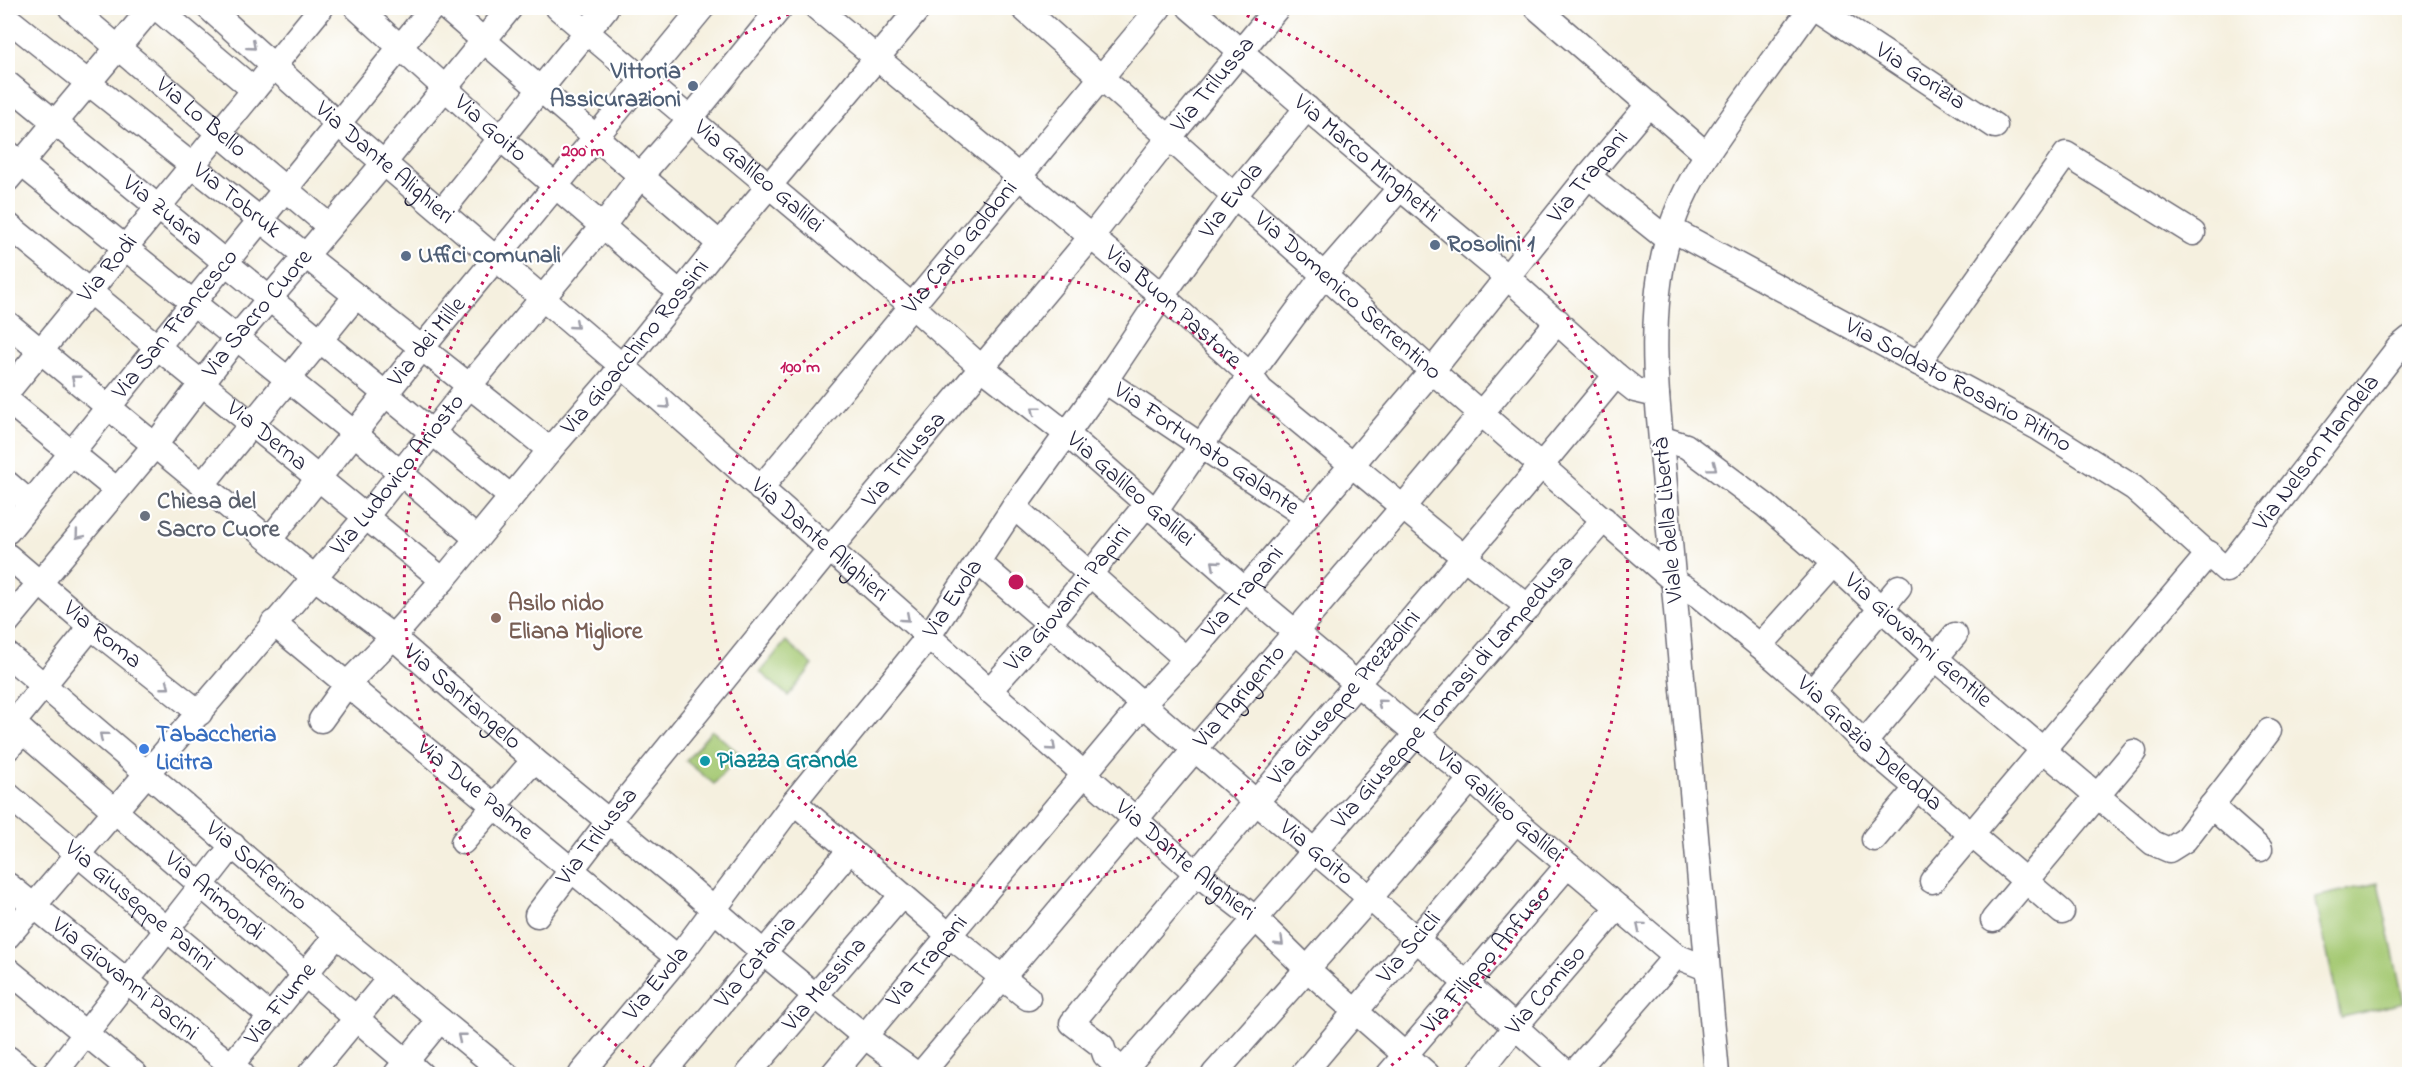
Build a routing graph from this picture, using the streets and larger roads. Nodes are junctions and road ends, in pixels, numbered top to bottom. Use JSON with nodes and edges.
{"nodes":[{"id":1,"x":71,"y":8,"type":"edge"},
{"id":2,"x":151,"y":8,"type":"edge"},
{"id":3,"x":156,"y":8,"type":"edge"},
{"id":4,"x":209,"y":8,"type":"edge"},
{"id":5,"x":321,"y":8,"type":"edge"},
{"id":6,"x":357,"y":8,"type":"edge"},
{"id":7,"x":432,"y":8,"type":"edge"},
{"id":8,"x":447,"y":8,"type":"edge"},
{"id":9,"x":510,"y":8,"type":"edge"},
{"id":10,"x":558,"y":8,"type":"edge"},
{"id":11,"x":606,"y":8,"type":"edge"},
{"id":12,"x":702,"y":8,"type":"edge"},
{"id":13,"x":780,"y":8,"type":"edge"},
{"id":14,"x":817,"y":8,"type":"edge"},
{"id":15,"x":920,"y":8,"type":"edge"},
{"id":16,"x":1023,"y":8,"type":"edge"},
{"id":17,"x":1159,"y":8,"type":"edge"},
{"id":18,"x":1190,"y":8,"type":"edge"},
{"id":19,"x":1277,"y":8,"type":"edge"},
{"id":20,"x":1811,"y":8,"type":"edge"},
{"id":21,"x":1817,"y":8,"type":"edge"},
{"id":22,"x":1546,"y":10,"type":"edge"},
{"id":23,"x":12,"y":18,"type":"edge"},
{"id":24,"x":586,"y":33,"type":"junction"},
{"id":25,"x":483,"y":40,"type":"junction"},
{"id":26,"x":402,"y":46,"type":"junction"},
{"id":27,"x":118,"y":47,"type":"junction"},
{"id":28,"x":1241,"y":51,"type":"junction"},
{"id":29,"x":878,"y":57,"type":"junction"},
{"id":30,"x":274,"y":65,"type":"junction"},
{"id":31,"x":1102,"y":78,"type":"junction"},
{"id":32,"x":641,"y":80,"type":"junction"},
{"id":33,"x":88,"y":83,"type":"junction"},
{"id":34,"x":8,"y":84,"type":"edge"},
{"id":35,"x":446,"y":87,"type":"junction"},
{"id":36,"x":542,"y":88,"type":"junction"},
{"id":37,"x":254,"y":90,"type":"junction"},
{"id":38,"x":1649,"y":104,"type":"junction"},
{"id":39,"x":1307,"y":108,"type":"junction"},
{"id":40,"x":690,"y":119,"type":"junction"},
{"id":41,"x":55,"y":122,"type":"junction"},
{"id":42,"x":337,"y":123,"type":"junction"},
{"id":43,"x":1995,"y":126,"type":"dead end"},
{"id":44,"x":219,"y":133,"type":"junction"},
{"id":45,"x":596,"y":136,"type":"junction"},
{"id":46,"x":500,"y":138,"type":"junction"},
{"id":47,"x":1169,"y":138,"type":"junction"},
{"id":48,"x":1706,"y":154,"type":"junction"},
{"id":49,"x":384,"y":163,"type":"junction"},
{"id":50,"x":12,"y":165,"type":"edge"},
{"id":51,"x":192,"y":166,"type":"junction"},
{"id":52,"x":641,"y":175,"type":"junction"},
{"id":53,"x":1019,"y":176,"type":"junction"},
{"id":54,"x":1588,"y":176,"type":"junction"},
{"id":55,"x":557,"y":186,"type":"junction"},
{"id":56,"x":770,"y":186,"type":"junction"},
{"id":57,"x":1400,"y":188,"type":"junction"},
{"id":58,"x":285,"y":189,"type":"junction"},
{"id":59,"x":1234,"y":196,"type":"junction"},
{"id":60,"x":158,"y":209,"type":"junction"},
{"id":61,"x":442,"y":211,"type":"junction"},
{"id":62,"x":260,"y":220,"type":"junction"},
{"id":63,"x":8,"y":225,"type":"edge"},
{"id":64,"x":330,"y":226,"type":"junction"},
{"id":65,"x":602,"y":227,"type":"junction"},
{"id":66,"x":2193,"y":233,"type":"dead end"},
{"id":67,"x":1670,"y":234,"type":"junction"},
{"id":68,"x":1091,"y":237,"type":"junction"},
{"id":69,"x":720,"y":244,"type":"junction"},
{"id":70,"x":124,"y":249,"type":"junction"},
{"id":71,"x":306,"y":256,"type":"junction"},
{"id":72,"x":496,"y":258,"type":"junction"},
{"id":73,"x":225,"y":262,"type":"junction"},
{"id":74,"x":1324,"y":275,"type":"junction"},
{"id":75,"x":1508,"y":278,"type":"junction"},
{"id":76,"x":89,"y":291,"type":"junction"},
{"id":77,"x":681,"y":294,"type":"junction"},
{"id":78,"x":356,"y":296,"type":"junction"},
{"id":79,"x":542,"y":296,"type":"junction"},
{"id":80,"x":1162,"y":296,"type":"junction"},
{"id":81,"x":272,"y":299,"type":"junction"},
{"id":82,"x":193,"y":303,"type":"junction"},
{"id":83,"x":911,"y":305,"type":"junction"},
{"id":84,"x":1558,"y":321,"type":"junction"},
{"id":85,"x":8,"y":324,"type":"edge"},
{"id":86,"x":237,"y":337,"type":"junction"},
{"id":87,"x":2409,"y":338,"type":"edge"},
{"id":88,"x":322,"y":340,"type":"junction"},
{"id":89,"x":157,"y":347,"type":"junction"},
{"id":90,"x":422,"y":348,"type":"junction"},
{"id":91,"x":40,"y":351,"type":"junction"},
{"id":92,"x":1918,"y":363,"type":"junction"},
{"id":93,"x":622,"y":366,"type":"junction"},
{"id":94,"x":981,"y":367,"type":"junction"},
{"id":95,"x":1432,"y":371,"type":"junction"},
{"id":96,"x":1250,"y":375,"type":"junction"},
{"id":97,"x":1616,"y":375,"type":"junction"},
{"id":98,"x":288,"y":380,"type":"junction"},
{"id":99,"x":1105,"y":381,"type":"junction"},
{"id":100,"x":202,"y":385,"type":"junction"},
{"id":101,"x":469,"y":386,"type":"junction"},
{"id":102,"x":8,"y":391,"type":"edge"},
{"id":103,"x":387,"y":394,"type":"junction"},
{"id":104,"x":1657,"y":395,"type":"junction"},
{"id":105,"x":8,"y":401,"type":"edge"},
{"id":106,"x":109,"y":406,"type":"junction"},
{"id":107,"x":1482,"y":413,"type":"junction"},
{"id":108,"x":252,"y":423,"type":"junction"},
{"id":109,"x":433,"y":431,"type":"junction"},
{"id":110,"x":353,"y":432,"type":"junction"},
{"id":111,"x":1067,"y":434,"type":"junction"},
{"id":112,"x":1663,"y":439,"type":"junction"},
{"id":113,"x":155,"y":445,"type":"junction"},
{"id":114,"x":1202,"y":447,"type":"junction"},
{"id":115,"x":550,"y":450,"type":"junction"},
{"id":116,"x":70,"y":453,"type":"junction"},
{"id":117,"x":1352,"y":464,"type":"junction"},
{"id":118,"x":1542,"y":466,"type":"junction"},
{"id":119,"x":401,"y":475,"type":"junction"},
{"id":120,"x":319,"y":479,"type":"junction"},
{"id":121,"x":8,"y":484,"type":"edge"},
{"id":122,"x":203,"y":484,"type":"junction"},
{"id":123,"x":760,"y":489,"type":"junction"},
{"id":124,"x":117,"y":490,"type":"junction"},
{"id":125,"x":511,"y":497,"type":"junction"},
{"id":126,"x":30,"y":503,"type":"junction"},
{"id":127,"x":1014,"y":507,"type":"junction"},
{"id":128,"x":1403,"y":507,"type":"junction"},
{"id":129,"x":1150,"y":509,"type":"junction"},
{"id":130,"x":1307,"y":517,"type":"junction"},
{"id":131,"x":365,"y":518,"type":"junction"},
{"id":132,"x":1604,"y":519,"type":"junction"},
{"id":133,"x":8,"y":531,"type":"edge"},
{"id":134,"x":476,"y":538,"type":"junction"},
{"id":135,"x":270,"y":539,"type":"junction"},
{"id":136,"x":829,"y":550,"type":"junction"},
{"id":137,"x":8,"y":556,"type":"edge"},
{"id":138,"x":1462,"y":558,"type":"junction"},
{"id":139,"x":2218,"y":561,"type":"junction"},
{"id":140,"x":978,"y":562,"type":"junction"},
{"id":141,"x":1833,"y":564,"type":"junction"},
{"id":142,"x":1089,"y":574,"type":"junction"},
{"id":143,"x":314,"y":577,"type":"junction"},
{"id":144,"x":443,"y":580,"type":"junction"},
{"id":145,"x":1674,"y":582,"type":"junction"},
{"id":146,"x":38,"y":583,"type":"junction"},
{"id":147,"x":1899,"y":587,"type":"dead end"},
{"id":148,"x":1245,"y":590,"type":"junction"},
{"id":149,"x":1529,"y":607,"type":"junction"},
{"id":150,"x":1882,"y":608,"type":"junction"},
{"id":151,"x":8,"y":621,"type":"edge"},
{"id":152,"x":273,"y":623,"type":"junction"},
{"id":153,"x":1050,"y":623,"type":"junction"},
{"id":154,"x":91,"y":627,"type":"junction"},
{"id":155,"x":1297,"y":633,"type":"junction"},
{"id":156,"x":1955,"y":635,"type":"dead end"},
{"id":157,"x":393,"y":637,"type":"junction"},
{"id":158,"x":928,"y":638,"type":"junction"},
{"id":159,"x":1760,"y":646,"type":"junction"},
{"id":160,"x":8,"y":655,"type":"edge"},
{"id":161,"x":1935,"y":658,"type":"junction"},
{"id":162,"x":1186,"y":659,"type":"junction"},
{"id":163,"x":1357,"y":683,"type":"junction"},
{"id":164,"x":347,"y":684,"type":"junction"},
{"id":165,"x":43,"y":686,"type":"junction"},
{"id":166,"x":989,"y":691,"type":"junction"},
{"id":167,"x":1812,"y":691,"type":"junction"},
{"id":168,"x":1143,"y":704,"type":"junction"},
{"id":169,"x":200,"y":712,"type":"junction"},
{"id":170,"x":321,"y":720,"type":"dead end"},
{"id":171,"x":13,"y":731,"type":"edge"},
{"id":172,"x":2270,"y":731,"type":"dead end"},
{"id":173,"x":1418,"y":733,"type":"junction"},
{"id":174,"x":1864,"y":743,"type":"junction"},
{"id":175,"x":1195,"y":749,"type":"junction"},
{"id":176,"x":2043,"y":750,"type":"junction"},
{"id":177,"x":2134,"y":752,"type":"dead end"},
{"id":178,"x":534,"y":760,"type":"junction"},
{"id":179,"x":148,"y":774,"type":"junction"},
{"id":180,"x":1084,"y":775,"type":"junction"},
{"id":181,"x":1471,"y":779,"type":"junction"},
{"id":182,"x":1917,"y":788,"type":"junction"},
{"id":183,"x":8,"y":795,"type":"edge"},
{"id":184,"x":2097,"y":796,"type":"junction"},
{"id":185,"x":794,"y":802,"type":"junction"},
{"id":186,"x":1256,"y":802,"type":"junction"},
{"id":187,"x":2211,"y":806,"type":"junction"},
{"id":188,"x":495,"y":807,"type":"junction"},
{"id":189,"x":114,"y":809,"type":"junction"},
{"id":190,"x":1135,"y":820,"type":"junction"},
{"id":191,"x":1516,"y":821,"type":"junction"},
{"id":192,"x":608,"y":822,"type":"junction"},
{"id":193,"x":1972,"y":835,"type":"junction"},
{"id":194,"x":1874,"y":839,"type":"dead end"},
{"id":195,"x":463,"y":842,"type":"dead end"},
{"id":196,"x":233,"y":845,"type":"junction"},
{"id":197,"x":1314,"y":849,"type":"junction"},
{"id":198,"x":2260,"y":849,"type":"dead end"},
{"id":199,"x":850,"y":850,"type":"junction"},
{"id":200,"x":78,"y":854,"type":"junction"},
{"id":201,"x":1568,"y":865,"type":"junction"},
{"id":202,"x":572,"y":870,"type":"junction"},
{"id":203,"x":1195,"y":872,"type":"junction"},
{"id":204,"x":2026,"y":880,"type":"junction"},
{"id":205,"x":1932,"y":881,"type":"dead end"},
{"id":206,"x":8,"y":885,"type":"edge"},
{"id":207,"x":202,"y":886,"type":"junction"},
{"id":208,"x":902,"y":895,"type":"junction"},
{"id":209,"x":1370,"y":898,"type":"junction"},
{"id":210,"x":34,"y":906,"type":"junction"},
{"id":211,"x":1618,"y":908,"type":"junction"},
{"id":212,"x":715,"y":910,"type":"junction"},
{"id":213,"x":2062,"y":912,"type":"dead end"},
{"id":214,"x":537,"y":915,"type":"dead end"},
{"id":215,"x":1256,"y":919,"type":"junction"},
{"id":216,"x":1993,"y":920,"type":"dead end"},
{"id":217,"x":168,"y":931,"type":"junction"},
{"id":218,"x":337,"y":935,"type":"junction"},
{"id":219,"x":949,"y":935,"type":"junction"},
{"id":220,"x":8,"y":936,"type":"edge"},
{"id":221,"x":1418,"y":940,"type":"junction"},
{"id":222,"x":764,"y":953,"type":"junction"},
{"id":223,"x":1676,"y":956,"type":"junction"},
{"id":224,"x":678,"y":958,"type":"junction"},
{"id":225,"x":1706,"y":968,"type":"junction"},
{"id":226,"x":1307,"y":969,"type":"junction"},
{"id":227,"x":8,"y":970,"type":"edge"},
{"id":228,"x":307,"y":975,"type":"junction"},
{"id":229,"x":1001,"y":978,"type":"junction"},
{"id":230,"x":389,"y":979,"type":"junction"},
{"id":231,"x":127,"y":982,"type":"junction"},
{"id":232,"x":1464,"y":984,"type":"junction"},
{"id":233,"x":816,"y":994,"type":"junction"},
{"id":234,"x":1028,"y":998,"type":"dead end"},
{"id":235,"x":1357,"y":1012,"type":"junction"},
{"id":236,"x":271,"y":1017,"type":"junction"},
{"id":237,"x":357,"y":1018,"type":"junction"},
{"id":238,"x":440,"y":1020,"type":"junction"},
{"id":239,"x":1515,"y":1027,"type":"junction"},
{"id":240,"x":85,"y":1035,"type":"junction"},
{"id":241,"x":864,"y":1036,"type":"junction"},
{"id":242,"x":1406,"y":1055,"type":"junction"},
{"id":243,"x":8,"y":1058,"type":"edge"},
{"id":244,"x":407,"y":1070,"type":"edge"},
{"id":245,"x":493,"y":1070,"type":"edge"},
{"id":246,"x":233,"y":1072,"type":"edge"},
{"id":247,"x":1122,"y":1073,"type":"edge"},
{"id":248,"x":28,"y":1074,"type":"edge"},
{"id":249,"x":54,"y":1074,"type":"edge"},
{"id":250,"x":135,"y":1074,"type":"edge"},
{"id":251,"x":310,"y":1074,"type":"edge"},
{"id":252,"x":581,"y":1074,"type":"edge"},
{"id":253,"x":662,"y":1074,"type":"edge"},
{"id":254,"x":748,"y":1074,"type":"edge"},
{"id":255,"x":832,"y":1074,"type":"edge"},
{"id":256,"x":916,"y":1074,"type":"edge"},
{"id":257,"x":921,"y":1074,"type":"edge"},
{"id":258,"x":1214,"y":1074,"type":"edge"},
{"id":259,"x":1302,"y":1074,"type":"edge"},
{"id":260,"x":1389,"y":1074,"type":"edge"},
{"id":261,"x":1427,"y":1074,"type":"edge"},
{"id":262,"x":1478,"y":1074,"type":"edge"},
{"id":263,"x":1568,"y":1074,"type":"edge"},
{"id":264,"x":1573,"y":1074,"type":"edge"},
{"id":265,"x":1717,"y":1074,"type":"edge"}],
"edges":[{"from":1,"to":27,"type":"street","name":"Via Lo Bello"},
{"from":2,"to":27,"type":"street"},
{"from":3,"to":37,"type":"street"},
{"from":4,"to":30,"type":"street","name":"Via Dante Alighieri","one_way":true},
{"from":5,"to":30,"type":"street","name":"Via Rodi"},
{"from":6,"to":26,"type":"street","name":"Via Goito"},
{"from":7,"to":26,"type":"street","name":"Via San Francesco"},
{"from":8,"to":25,"type":"street"},
{"from":9,"to":25,"type":"street","name":"Via Sacro Cuore"},
{"from":10,"to":24,"type":"street","name":"Via Galileo Galilei"},
{"from":11,"to":24,"type":"street"},
{"from":12,"to":32,"type":"street","name":"Via dei Mille"},
{"from":13,"to":40,"type":"street","name":"Via Ludovico Ariosto"},
{"from":14,"to":29,"type":"street","name":"Via Buon Pastore"},
{"from":15,"to":29,"type":"street","name":"Via Gioacchino Rossini"},
{"from":16,"to":31,"type":"street","name":"Via Domenico Serrentino"},
{"from":17,"to":31,"type":"street","name":"Via Carlo Goldoni"},
{"from":18,"to":28,"type":"street","name":"Via Marco Minghetti"},
{"from":19,"to":28,"type":"street","name":"Via Trilussa"},
{"from":20,"to":48,"type":"street","name":"Viale della Libertà"},
{"from":21,"to":43,"type":"street","name":"Via Gorizia"},
{"from":22,"to":38,"type":"street"},
{"from":23,"to":33,"type":"street","name":"Via Tobruk"},
{"from":24,"to":32,"type":"street","name":"Via Galileo Galilei"},
{"from":24,"to":36,"type":"street"},
{"from":25,"to":35,"type":"street","name":"Via Sacro Cuore"},
{"from":25,"to":36,"type":"street"},
{"from":26,"to":35,"type":"street","name":"Via Goito"},
{"from":26,"to":42,"type":"street","name":"Via San Francesco"},
{"from":27,"to":33,"type":"street"},
{"from":27,"to":44,"type":"street","name":"Via Lo Bello"},
{"from":28,"to":39,"type":"street","name":"Via Marco Minghetti"},
{"from":28,"to":47,"type":"street","name":"Via Trilussa"},
{"from":29,"to":53,"type":"street","name":"Via Buon Pastore"},
{"from":29,"to":56,"type":"street","name":"Via Gioacchino Rossini"},
{"from":30,"to":37,"type":"street","name":"Via Rodi"},
{"from":30,"to":42,"type":"street","name":"Via Dante Alighieri"},
{"from":31,"to":47,"type":"street","name":"Via Domenico Serrentino"},
{"from":31,"to":53,"type":"street","name":"Via Carlo Goldoni"},
{"from":32,"to":40,"type":"street","name":"Via Galileo Galilei"},
{"from":32,"to":45,"type":"street","name":"Via dei Mille"},
{"from":33,"to":41,"type":"street"},
{"from":33,"to":51,"type":"street","name":"Via Tobruk"},
{"from":34,"to":41,"type":"street","name":"Via Zuara"},
{"from":35,"to":46,"type":"street","name":"Via Goito"},
{"from":35,"to":49,"type":"street","name":"Via Sacro Cuore"},
{"from":36,"to":45,"type":"street"},
{"from":36,"to":46,"type":"street"},
{"from":37,"to":44,"type":"street","name":"Via Rodi"},
{"from":38,"to":48,"type":"street"},
{"from":38,"to":54,"type":"street","name":"Via Trapani"},
{"from":39,"to":57,"type":"street","name":"Via Marco Minghetti"},
{"from":39,"to":59,"type":"street","name":"Via Evola"},
{"from":40,"to":52,"type":"street","name":"Via Ludovico Ariosto"},
{"from":40,"to":56,"type":"street","name":"Via Galileo Galilei"},
{"from":41,"to":50,"type":"street"},
{"from":41,"to":60,"type":"street","name":"Via Zuara"},
{"from":42,"to":49,"type":"street","name":"Via Dante Alighieri"},
{"from":42,"to":58,"type":"street","name":"Via San Francesco"},
{"from":44,"to":51,"type":"street","name":"Via Rodi"},
{"from":44,"to":58,"type":"street","name":"Via Lo Bello"},
{"from":45,"to":52,"type":"street"},
{"from":45,"to":55,"type":"street","name":"Via dei Mille"},
{"from":46,"to":55,"type":"street","name":"Via Goito"},
{"from":46,"to":61,"type":"street"},
{"from":47,"to":59,"type":"street","name":"Via Domenico Serrentino"},
{"from":47,"to":68,"type":"street","name":"Via Trilussa"},
{"from":48,"to":67,"type":"street","name":"Viale della Libertà"},
{"from":49,"to":61,"type":"street","name":"Via Dante Alighieri"},
{"from":49,"to":64,"type":"street","name":"Via Sacro Cuore"},
{"from":50,"to":70,"type":"street"},
{"from":51,"to":60,"type":"street","name":"Via Rodi"},
{"from":51,"to":62,"type":"street","name":"Via Tobruk"},
{"from":52,"to":65,"type":"street","name":"Via Ludovico Ariosto"},
{"from":52,"to":69,"type":"street"},
{"from":53,"to":68,"type":"street","name":"Via Buon Pastore"},
{"from":53,"to":83,"type":"street","name":"Via Carlo Goldoni"},
{"from":54,"to":67,"type":"street","name":"Via Soldato Rosario Pitino"},
{"from":54,"to":75,"type":"street","name":"Via Trapani"},
{"from":55,"to":65,"type":"street","name":"Via Goito"},
{"from":55,"to":72,"type":"street","name":"Via dei Mille"},
{"from":56,"to":69,"type":"street","name":"Via Gioacchino Rossini"},
{"from":56,"to":83,"type":"street","name":"Via Galileo Galilei"},
{"from":57,"to":74,"type":"street","name":"Via Giovanni Papini"},
{"from":57,"to":75,"type":"street","name":"Via Marco Minghetti"},
{"from":58,"to":62,"type":"street","name":"Via San Francesco"},
{"from":58,"to":64,"type":"street","name":"Via Lo Bello"},
{"from":59,"to":74,"type":"street","name":"Via Domenico Serrentino"},
{"from":59,"to":80,"type":"street","name":"Via Evola"},
{"from":60,"to":70,"type":"street","name":"Via Rodi"},
{"from":60,"to":73,"type":"street","name":"Via Zuara"},
{"from":61,"to":72,"type":"street","name":"Via Dante Alighieri"},
{"from":62,"to":71,"type":"street","name":"Via Tobruk"},
{"from":62,"to":73,"type":"street","name":"Via San Francesco"},
{"from":63,"to":76,"type":"street","name":"Via Derna"},
{"from":64,"to":71,"type":"street","name":"Via Sacro Cuore"},
{"from":65,"to":77,"type":"street","name":"Via Goito"},
{"from":65,"to":79,"type":"street","name":"Via Ludovico Ariosto"},
{"from":66,"to":92,"type":"street"},
{"from":67,"to":92,"type":"street","name":"Via Soldato Rosario Pitino"},
{"from":67,"to":104,"type":"street","name":"Viale della Libertà"},
{"from":68,"to":80,"type":"street","name":"Via Buon Pastore"},
{"from":68,"to":94,"type":"street","name":"Via Trilussa"},
{"from":69,"to":77,"type":"street","name":"Via Gioacchino Rossini"},
{"from":70,"to":76,"type":"street","name":"Via Rodi"},
{"from":70,"to":82,"type":"street"},
{"from":71,"to":78,"type":"street","name":"Via Tobruk"},
{"from":71,"to":81,"type":"street","name":"Via Sacro Cuore"},
{"from":72,"to":79,"type":"street","name":"Via Dante Alighieri"},
{"from":72,"to":90,"type":"street","name":"Via dei Mille"},
{"from":73,"to":81,"type":"street","name":"Via Zuara"},
{"from":73,"to":82,"type":"street","name":"Via San Francesco"},
{"from":74,"to":95,"type":"street","name":"Via Domenico Serrentino"},
{"from":74,"to":96,"type":"street","name":"Via Giovanni Papini"},
{"from":75,"to":84,"type":"street","name":"Via Marco Minghetti"},
{"from":75,"to":95,"type":"street","name":"Via Trapani"},
{"from":76,"to":89,"type":"street","name":"Via Derna"},
{"from":76,"to":91,"type":"street","name":"Via Rodi"},
{"from":77,"to":93,"type":"street","name":"Via Gioacchino Rossini"},
{"from":78,"to":88,"type":"street"},
{"from":78,"to":90,"type":"street","name":"Via Tobruk"},
{"from":79,"to":93,"type":"street","name":"Via Dante Alighieri","one_way":true},
{"from":79,"to":101,"type":"street","name":"Via Ludovico Ariosto"},
{"from":80,"to":96,"type":"street","name":"Via Buon Pastore"},
{"from":80,"to":99,"type":"street","name":"Via Evola"},
{"from":81,"to":86,"type":"street","name":"Via Sacro Cuore"},
{"from":81,"to":88,"type":"street","name":"Via Zuara"},
{"from":82,"to":86,"type":"street"},
{"from":82,"to":89,"type":"street","name":"Via San Francesco"},
{"from":83,"to":94,"type":"street","name":"Via Galileo Galilei"},
{"from":83,"to":123,"type":"street","name":"Via Carlo Goldoni"},
{"from":84,"to":97,"type":"street","name":"Via Marco Minghetti"},
{"from":84,"to":107,"type":"street","name":"Via Agrigento"},
{"from":85,"to":91,"type":"street","name":"Via Santangelo"},
{"from":86,"to":98,"type":"street"},
{"from":86,"to":100,"type":"street","name":"Via Sacro Cuore"},
{"from":87,"to":139,"type":"street","name":"Via Nelson Mandela"},
{"from":88,"to":98,"type":"street"},
{"from":88,"to":103,"type":"street","name":"Via Zuara"},
{"from":89,"to":100,"type":"street","name":"Via Derna"},
{"from":89,"to":106,"type":"street","name":"Via San Francesco"},
{"from":90,"to":101,"type":"street","name":"Via Tobruk"},
{"from":90,"to":103,"type":"street","name":"Via dei Mille"},
{"from":91,"to":102,"type":"street","name":"Via Rodi"},
{"from":106,"to":91,"type":"street","name":"Via Santangelo","one_way":true},
{"from":92,"to":139,"type":"street","name":"Via Soldato Rosario Pitino"},
{"from":93,"to":115,"type":"street","name":"Via Gioacchino Rossini"},
{"from":93,"to":123,"type":"street","name":"Via Dante Alighieri","one_way":true},
{"from":111,"to":94,"type":"street","name":"Via Galileo Galilei","one_way":true},
{"from":94,"to":136,"type":"street","name":"Via Trilussa"},
{"from":95,"to":107,"type":"street","name":"Via Domenico Serrentino"},
{"from":95,"to":117,"type":"street","name":"Via Trapani"},
{"from":96,"to":114,"type":"street","name":"Via Giovanni Papini"},
{"from":96,"to":117,"type":"street","name":"Via Buon Pastore"},
{"from":97,"to":104,"type":"street","name":"Via Marco Minghetti"},
{"from":97,"to":118,"type":"street","name":"Via Giuseppe Prezzolini"},
{"from":98,"to":108,"type":"street"},
{"from":98,"to":110,"type":"street"},
{"from":99,"to":111,"type":"street","name":"Via Evola"},
{"from":99,"to":114,"type":"street","name":"Via Fortunato Galante"},
{"from":100,"to":108,"type":"street","name":"Via Derna"},
{"from":100,"to":113,"type":"street","name":"Via Sacro Cuore"},
{"from":101,"to":109,"type":"street","name":"Via Ludovico Ariosto"},
{"from":101,"to":115,"type":"street","name":"Via Tobruk"},
{"from":103,"to":109,"type":"street","name":"Via Zuara"},
{"from":103,"to":110,"type":"street","name":"Via dei Mille"},
{"from":104,"to":112,"type":"street","name":"Viale della Libertà"},
{"from":105,"to":116,"type":"street"},
{"from":106,"to":113,"type":"street","name":"Via Santangelo"},
{"from":106,"to":116,"type":"street","name":"Via San Francesco"},
{"from":107,"to":118,"type":"street","name":"Via Domenico Serrentino"},
{"from":107,"to":128,"type":"street","name":"Via Agrigento"},
{"from":108,"to":120,"type":"street","name":"Via Derna"},
{"from":108,"to":122,"type":"street"},
{"from":109,"to":119,"type":"street","name":"Via Ludovico Ariosto"},
{"from":109,"to":125,"type":"street","name":"Via Zuara"},
{"from":110,"to":119,"type":"street"},
{"from":110,"to":120,"type":"street","name":"Via dei Mille"},
{"from":111,"to":127,"type":"street","name":"Via Evola"},
{"from":111,"to":129,"type":"street","name":"Via Galileo Galilei"},
{"from":112,"to":141,"type":"street","name":"Via Giovanni Gentile","one_way":true},
{"from":112,"to":145,"type":"street","name":"Viale della Libertà"},
{"from":113,"to":122,"type":"street","name":"Via Santangelo"},
{"from":113,"to":124,"type":"street","name":"Via Sacro Cuore"},
{"from":114,"to":129,"type":"street","name":"Via Giovanni Papini"},
{"from":114,"to":130,"type":"street","name":"Via Fortunato Galante"},
{"from":115,"to":125,"type":"street","name":"Via Gioacchino Rossini"},
{"from":116,"to":124,"type":"street"},
{"from":116,"to":126,"type":"street","name":"Via San Francesco"},
{"from":117,"to":128,"type":"street","name":"Via Buon Pastore"},
{"from":117,"to":130,"type":"street","name":"Via Trapani"},
{"from":118,"to":132,"type":"street","name":"Via Domenico Serrentino"},
{"from":118,"to":138,"type":"street","name":"Via Giuseppe Prezzolini"},
{"from":119,"to":131,"type":"street","name":"Via Ludovico Ariosto"},
{"from":119,"to":134,"type":"street"},
{"from":120,"to":131,"type":"street","name":"Via Derna"},
{"from":120,"to":135,"type":"street","name":"Via dei Mille"},
{"from":121,"to":126,"type":"street"},
{"from":122,"to":135,"type":"street","name":"Via Santangelo"},
{"from":123,"to":136,"type":"street","name":"Via Dante Alighieri"},
{"from":124,"to":146,"type":"street","name":"Via Sacro Cuore","one_way":true},
{"from":125,"to":134,"type":"street","name":"Via Gioacchino Rossini"},
{"from":126,"to":133,"type":"street","name":"Via San Francesco"},
{"from":127,"to":140,"type":"street","name":"Via Evola"},
{"from":127,"to":142,"type":"street"},
{"from":128,"to":138,"type":"street","name":"Via Buon Pastore"},
{"from":128,"to":155,"type":"street","name":"Via Agrigento"},
{"from":129,"to":142,"type":"street","name":"Via Giovanni Papini"},
{"from":148,"to":129,"type":"street","name":"Via Galileo Galilei","one_way":true},
{"from":130,"to":148,"type":"street","name":"Via Trapani"},
{"from":131,"to":143,"type":"street","name":"Via Ludovico Ariosto"},
{"from":131,"to":144,"type":"street","name":"Via Derna"},
{"from":132,"to":145,"type":"street","name":"Via Domenico Serrentino"},
{"from":132,"to":149,"type":"street","name":"Via Giuseppe Tomasi di Lampedusa"},
{"from":134,"to":144,"type":"street","name":"Via Gioacchino Rossini"},
{"from":135,"to":143,"type":"street","name":"Via Santangelo"},
{"from":136,"to":158,"type":"street","name":"Via Dante Alighieri","one_way":true},
{"from":136,"to":192,"type":"street","name":"Via Trilussa"},
{"from":137,"to":146,"type":"street","name":"Via Roma"},
{"from":138,"to":149,"type":"street","name":"Via Buon Pastore"},
{"from":138,"to":163,"type":"street","name":"Via Giuseppe Prezzolini"},
{"from":139,"to":176,"type":"street","name":"Via Nelson Mandela"},
{"from":140,"to":153,"type":"street","name":"Via Goito"},
{"from":140,"to":158,"type":"street","name":"Via Evola"},
{"from":141,"to":150,"type":"street","name":"Via Giovanni Gentile"},
{"from":141,"to":159,"type":"street"},
{"from":142,"to":153,"type":"street","name":"Via Giovanni Papini"},
{"from":142,"to":162,"type":"street"},
{"from":143,"to":152,"type":"street","name":"Via Ludovico Ariosto"},
{"from":143,"to":157,"type":"street","name":"Via Santangelo"},
{"from":144,"to":157,"type":"street","name":"Via Gioacchino Rossini"},
{"from":145,"to":159,"type":"street","name":"Via Grazia Deledda"},
{"from":145,"to":225,"type":"street","name":"Viale della Libertà"},
{"from":146,"to":151,"type":"street","name":"Via Sacro Cuore"},
{"from":146,"to":154,"type":"street","name":"Via Roma"},
{"from":147,"to":150,"type":"street"},
{"from":148,"to":155,"type":"street","name":"Via Galileo Galilei"},
{"from":148,"to":162,"type":"street","name":"Via Trapani"},
{"from":149,"to":173,"type":"street","name":"Via Giuseppe Tomasi di Lampedusa"},
{"from":150,"to":161,"type":"street","name":"Via Giovanni Gentile"},
{"from":150,"to":167,"type":"street"},
{"from":152,"to":164,"type":"street","name":"Via Due Palme"},
{"from":152,"to":169,"type":"street","name":"Via Ludovico Ariosto"},
{"from":153,"to":166,"type":"street","name":"Via Giovanni Papini"},
{"from":153,"to":168,"type":"street","name":"Via Goito"},
{"from":154,"to":165,"type":"street"},
{"from":154,"to":169,"type":"street","name":"Via Roma","one_way":true},
{"from":155,"to":163,"type":"street","name":"Via Galileo Galilei"},
{"from":155,"to":175,"type":"street","name":"Via Agrigento"},
{"from":156,"to":161,"type":"street"},
{"from":157,"to":164,"type":"street","name":"Via Gioacchino Rossini"},
{"from":157,"to":178,"type":"street","name":"Via Santangelo"},
{"from":158,"to":166,"type":"street","name":"Via Dante Alighieri"},
{"from":158,"to":185,"type":"street","name":"Via Evola"},
{"from":159,"to":167,"type":"street","name":"Via Grazia Deledda"},
{"from":160,"to":165,"type":"street","name":"Via Solferino"},
{"from":161,"to":174,"type":"street"},
{"from":161,"to":176,"type":"street","name":"Via Giovanni Gentile"},
{"from":162,"to":168,"type":"street","name":"Via Trapani"},
{"from":173,"to":163,"type":"street","name":"Via Galileo Galilei","one_way":true},
{"from":163,"to":186,"type":"street","name":"Via Giuseppe Prezzolini"},
{"from":164,"to":170,"type":"street","name":"Via Gioacchino Rossini"},
{"from":164,"to":188,"type":"street","name":"Via Due Palme"},
{"from":165,"to":171,"type":"street"},
{"from":179,"to":165,"type":"street","name":"Via Solferino","one_way":true},
{"from":166,"to":180,"type":"street","name":"Via Dante Alighieri","one_way":true},
{"from":167,"to":174,"type":"street","name":"Via Grazia Deledda"},
{"from":168,"to":175,"type":"street","name":"Via Goito"},
{"from":168,"to":180,"type":"street","name":"Via Trapani"},
{"from":169,"to":179,"type":"street","name":"Via Ludovico Ariosto"},
{"from":171,"to":189,"type":"street","name":"Via Arimondi"},
{"from":172,"to":187,"type":"street"},
{"from":173,"to":181,"type":"street","name":"Via Galileo Galilei"},
{"from":173,"to":197,"type":"street","name":"Via Giuseppe Tomasi di Lampedusa"},
{"from":174,"to":182,"type":"street","name":"Via Grazia Deledda"},
{"from":175,"to":186,"type":"street","name":"Via Goito"},
{"from":175,"to":190,"type":"street","name":"Via Agrigento"},
{"from":176,"to":184,"type":"street","name":"Via Giovanni Gentile"},
{"from":176,"to":193,"type":"street","name":"Via Nelson Mandela"},
{"from":177,"to":184,"type":"street"},
{"from":178,"to":188,"type":"street"},
{"from":178,"to":192,"type":"street","name":"Via Santangelo"},
{"from":179,"to":189,"type":"street","name":"Via Ludovico Ariosto"},
{"from":179,"to":196,"type":"street","name":"Via Solferino"},
{"from":180,"to":190,"type":"street","name":"Via Dante Alighieri"},
{"from":180,"to":219,"type":"street","name":"Via Trapani"},
{"from":181,"to":191,"type":"street","name":"Via Galileo Galilei"},
{"from":181,"to":209,"type":"street"},
{"from":182,"to":193,"type":"street","name":"Via Grazia Deledda"},
{"from":182,"to":194,"type":"street"},
{"from":183,"to":200,"type":"street","name":"Via Giuseppe Parini"},
{"from":184,"to":187,"type":"street","name":"Via Giovanni Gentile"},
{"from":184,"to":204,"type":"street"},
{"from":185,"to":199,"type":"street"},
{"from":185,"to":212,"type":"street","name":"Via Evola"},
{"from":186,"to":197,"type":"street","name":"Via Goito"},
{"from":186,"to":203,"type":"street","name":"Via Giuseppe Prezzolini"},
{"from":187,"to":198,"type":"street"},
{"from":188,"to":195,"type":"street"},
{"from":188,"to":202,"type":"street","name":"Via Due Palme"},
{"from":189,"to":200,"type":"street","name":"Via Ludovico Ariosto"},
{"from":189,"to":207,"type":"street","name":"Via Arimondi"},
{"from":190,"to":203,"type":"street","name":"Via Dante Alighieri"},
{"from":190,"to":229,"type":"street","name":"Via Agrigento"},
{"from":191,"to":201,"type":"street","name":"Via Galileo Galilei"},
{"from":191,"to":221,"type":"street","name":"Via Scicli"},
{"from":192,"to":202,"type":"street","name":"Via Trilussa"},
{"from":192,"to":212,"type":"street","name":"Via Santangelo"},
{"from":193,"to":204,"type":"street","name":"Via Grazia Deledda"},
{"from":193,"to":205,"type":"street","name":"Via Nelson Mandela"},
{"from":196,"to":207,"type":"street"},
{"from":196,"to":218,"type":"street","name":"Via Solferino"},
{"from":197,"to":209,"type":"street","name":"Via Goito"},
{"from":197,"to":215,"type":"street","name":"Via Giuseppe Tomasi di Lampedusa"},
{"from":199,"to":208,"type":"street"},
{"from":199,"to":222,"type":"street","name":"Via Catania"},
{"from":200,"to":210,"type":"street","name":"Via Ludovico Ariosto"},
{"from":200,"to":217,"type":"street","name":"Via Giuseppe Parini"},
{"from":201,"to":211,"type":"street","name":"Via Galileo Galilei"},
{"from":201,"to":232,"type":"street","name":"Via Filippo Anfuso"},
{"from":202,"to":214,"type":"street","name":"Via Trilussa"},
{"from":202,"to":224,"type":"street","name":"Via Due Palme"},
{"from":203,"to":215,"type":"street","name":"Via Dante Alighieri"},
{"from":203,"to":247,"type":"street","name":"Via Giuseppe Prezzolini"},
{"from":204,"to":213,"type":"street","name":"Via Grazia Deledda"},
{"from":204,"to":216,"type":"street"},
{"from":206,"to":210,"type":"street","name":"Via Giovanni Pacini"},
{"from":207,"to":217,"type":"street"},
{"from":207,"to":228,"type":"street","name":"Via Arimondi"},
{"from":208,"to":219,"type":"street"},
{"from":208,"to":233,"type":"street","name":"Via Messina"},
{"from":209,"to":221,"type":"street","name":"Via Goito"},
{"from":209,"to":226,"type":"street"},
{"from":210,"to":220,"type":"street","name":"Via Ludovico Ariosto"},
{"from":210,"to":231,"type":"street","name":"Via Giovanni Pacini"},
{"from":223,"to":211,"type":"street","name":"Via Galileo Galilei","one_way":true},
{"from":211,"to":239,"type":"street","name":"Via Comiso"},
{"from":212,"to":222,"type":"street","name":"Via Santangelo"},
{"from":212,"to":224,"type":"street","name":"Via Evola"},
{"from":215,"to":226,"type":"street","name":"Via Dante Alighieri","one_way":true},
{"from":215,"to":247,"type":"street","name":"Via Giuseppe Tomasi di Lampedusa"},
{"from":217,"to":231,"type":"street"},
{"from":217,"to":236,"type":"street","name":"Via Giuseppe Parini"},
{"from":218,"to":228,"type":"street","name":"Via Fiume"},
{"from":218,"to":230,"type":"street","name":"Via Solferino"},
{"from":219,"to":229,"type":"street"},
{"from":219,"to":241,"type":"street","name":"Via Trapani"},
{"from":221,"to":232,"type":"street","name":"Via Goito"},
{"from":221,"to":235,"type":"street","name":"Via Scicli"},
{"from":222,"to":233,"type":"street","name":"Via Santangelo"},
{"from":222,"to":253,"type":"street","name":"Via Catania"},
{"from":223,"to":225,"type":"street","name":"Via Galileo Galilei"},
{"from":223,"to":264,"type":"street"},
{"from":224,"to":252,"type":"street","name":"Via Evola"},
{"from":225,"to":265,"type":"street","name":"Viale della Libertà"},
{"from":226,"to":235,"type":"street","name":"Via Dante Alighieri"},
{"from":226,"to":258,"type":"street"},
{"from":227,"to":240,"type":"street"},
{"from":228,"to":236,"type":"street","name":"Via Fiume"},
{"from":228,"to":237,"type":"street","name":"Via Arimondi"},
{"from":229,"to":234,"type":"street"},
{"from":229,"to":257,"type":"street","name":"Via Agrigento"},
{"from":230,"to":237,"type":"street"},
{"from":230,"to":238,"type":"street","name":"Via Solferino"},
{"from":231,"to":240,"type":"street"},
{"from":231,"to":246,"type":"street","name":"Via Giovanni Pacini"},
{"from":232,"to":239,"type":"street","name":"Via Goito"},
{"from":232,"to":242,"type":"street","name":"Via Filippo Anfuso"},
{"from":233,"to":241,"type":"street","name":"Via Santangelo"},
{"from":233,"to":254,"type":"street","name":"Via Messina"},
{"from":235,"to":242,"type":"street","name":"Via Dante Alighieri"},
{"from":235,"to":259,"type":"street","name":"Via Scicli"},
{"from":236,"to":246,"type":"street","name":"Via Fiume"},
{"from":237,"to":244,"type":"street","name":"Via Arimondi"},
{"from":237,"to":251,"type":"street"},
{"from":238,"to":244,"type":"street"},
{"from":245,"to":238,"type":"street","name":"Via Solferino","one_way":true},
{"from":239,"to":262,"type":"street","name":"Via Comiso"},
{"from":239,"to":263,"type":"street","name":"Via Goito"},
{"from":240,"to":249,"type":"street"},
{"from":240,"to":250,"type":"street"},
{"from":241,"to":255,"type":"street","name":"Via Trapani"},
{"from":241,"to":256,"type":"street","name":"Via Santangelo"},
{"from":242,"to":260,"type":"street","name":"Via Filippo Anfuso"},
{"from":242,"to":261,"type":"street","name":"Via Dante Alighieri"},
{"from":243,"to":248,"type":"street"}]}
